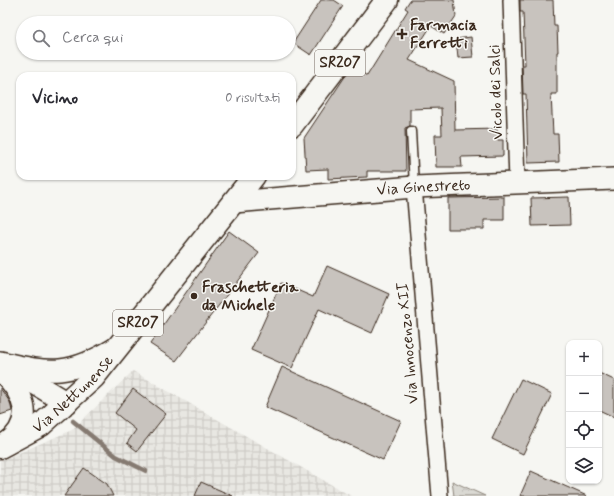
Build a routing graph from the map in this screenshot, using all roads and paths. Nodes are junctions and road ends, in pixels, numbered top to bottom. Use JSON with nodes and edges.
{"nodes":[{"id":1,"x":387,"y":0,"type":"edge"},
{"id":2,"x":512,"y":0,"type":"edge"},
{"id":3,"x":296,"y":121,"type":"edge"},
{"id":4,"x":411,"y":131,"type":"dead end"},
{"id":5,"x":614,"y":179,"type":"edge"},
{"id":6,"x":251,"y":180,"type":"edge"},
{"id":7,"x":517,"y":182,"type":"junction"},
{"id":8,"x":414,"y":187,"type":"junction"},
{"id":9,"x":234,"y":202,"type":"junction"},
{"id":10,"x":119,"y":347,"type":"junction"},
{"id":11,"x":0,"y":362,"type":"edge"},
{"id":12,"x":0,"y":370,"type":"edge"},
{"id":13,"x":67,"y":402,"type":"junction"},
{"id":14,"x":3,"y":446,"type":"edge"},
{"id":15,"x":440,"y":496,"type":"edge"}],
"edges":[{"from":1,"to":3,"type":"main road","number":"SR207"},
{"from":2,"to":7,"type":"street","name":"Vicolo dei Salci"},
{"from":4,"to":8,"type":"lane"},
{"from":5,"to":7,"type":"street","name":"Via Ginestreto"},
{"from":6,"to":9,"type":"main road","name":"Via Nettunense","number":"SR207"},
{"from":7,"to":8,"type":"street","name":"Via Ginestreto"},
{"from":8,"to":9,"type":"street","name":"Via Ginestreto"},
{"from":8,"to":15,"type":"street","name":"Via Innocenzo XII"},
{"from":9,"to":10,"type":"main road","name":"Via Nettunense","number":"SR207"},
{"from":10,"to":11,"type":"street"},
{"from":10,"to":13,"type":"main road","name":"Via Nettunense","number":"SR207"},
{"from":11,"to":13,"type":"street"},
{"from":12,"to":14,"type":"street"},
{"from":13,"to":14,"type":"main road","name":"Via Nettunense","number":"SR207"}]}
